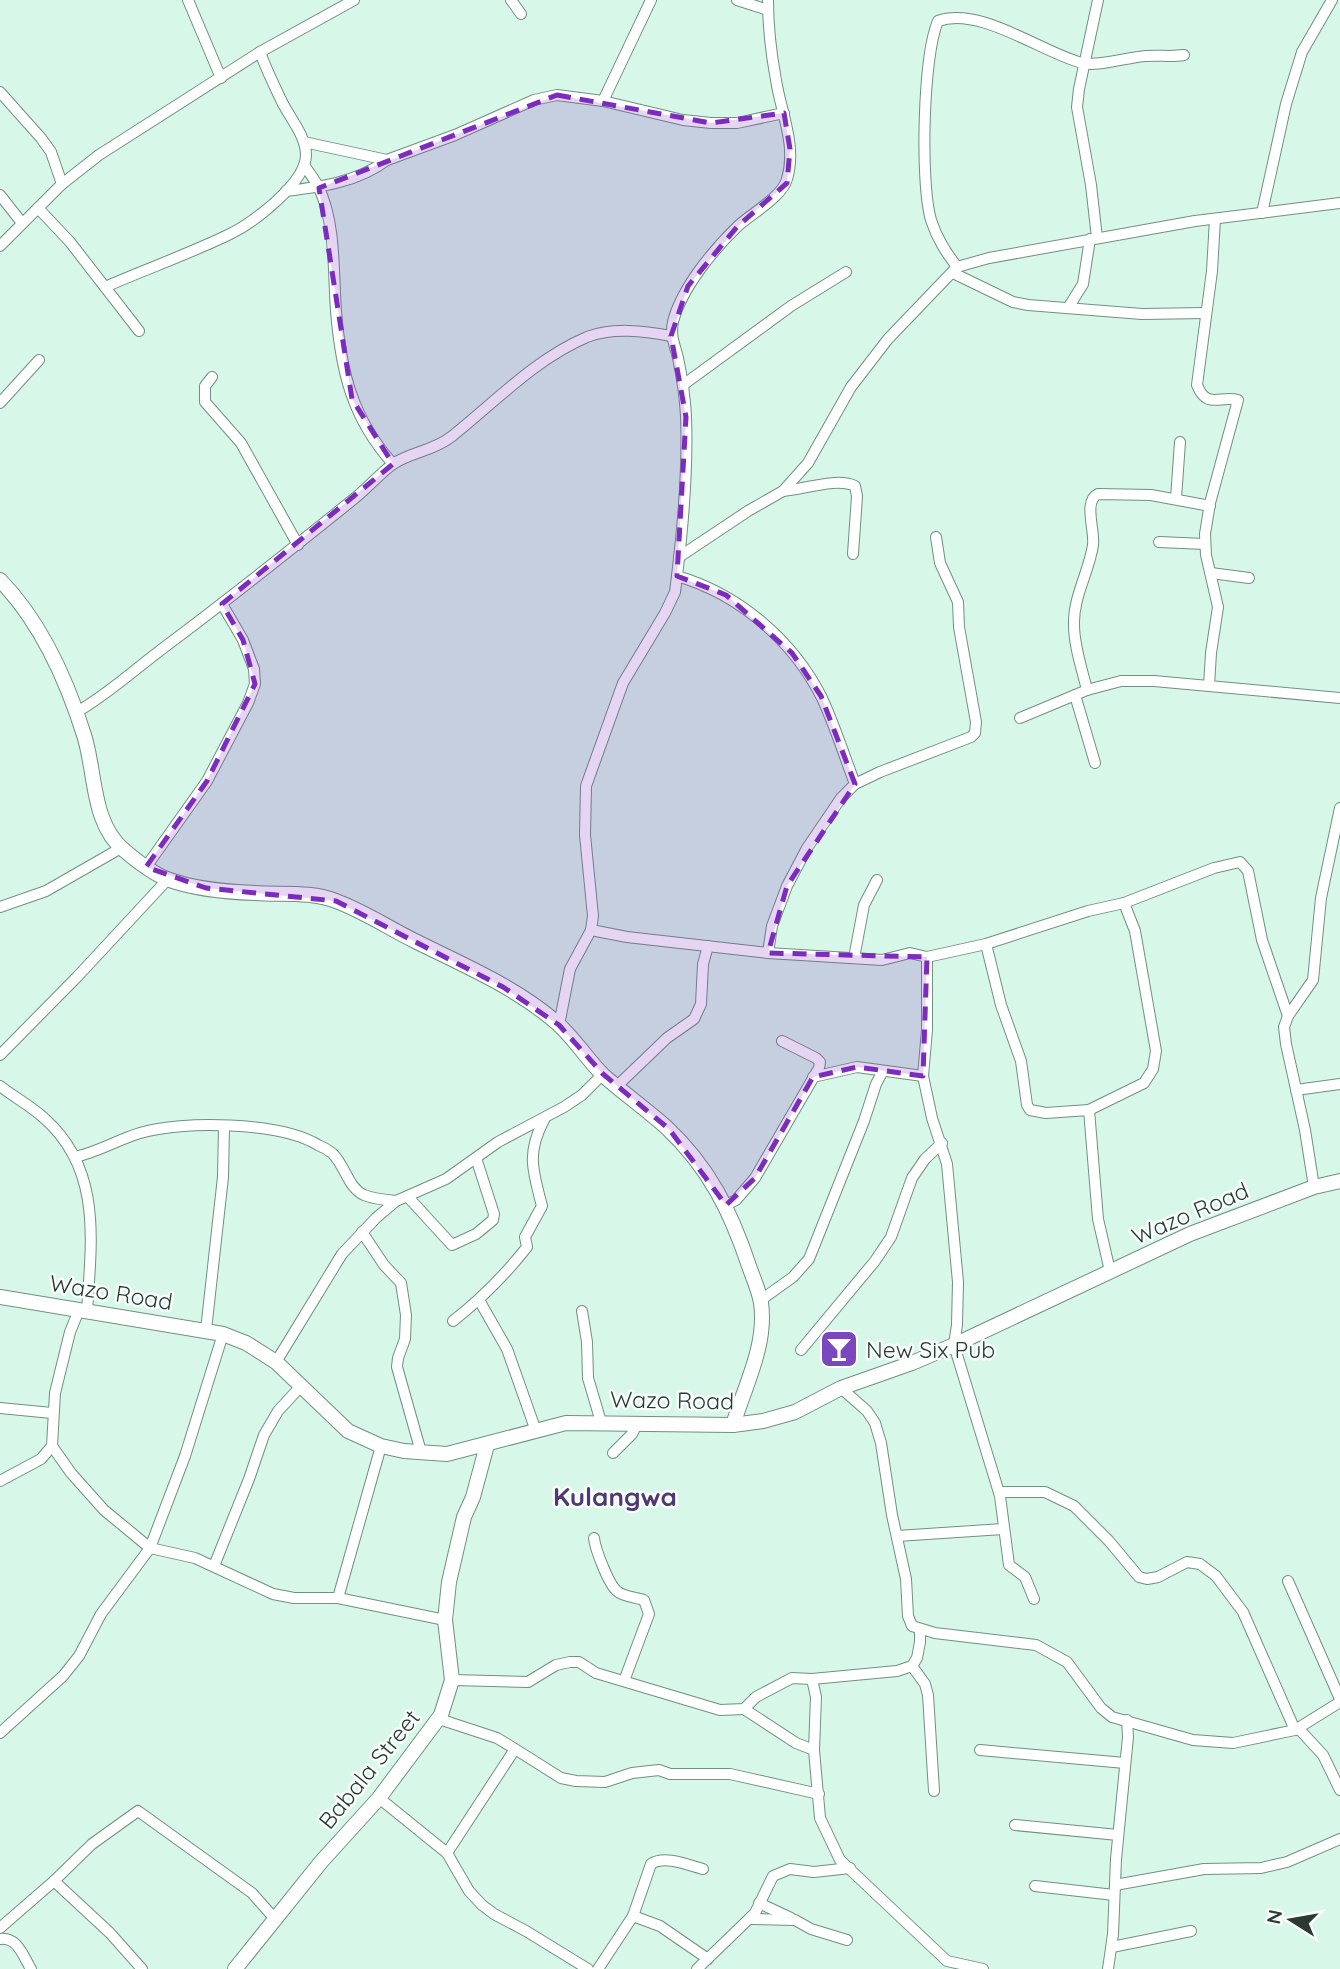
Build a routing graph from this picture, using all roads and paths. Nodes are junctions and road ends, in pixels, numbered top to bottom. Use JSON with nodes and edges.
{"nodes":[{"id":1,"x":188,"y":0,"type":"edge"},
{"id":2,"x":354,"y":0,"type":"edge"},
{"id":3,"x":511,"y":0,"type":"edge"},
{"id":4,"x":652,"y":0,"type":"edge"},
{"id":5,"x":737,"y":0,"type":"edge"},
{"id":6,"x":1098,"y":0,"type":"edge"},
{"id":7,"x":1332,"y":0,"type":"edge"},
{"id":8,"x":336,"y":4,"type":"edge"},
{"id":9,"x":768,"y":5,"type":"edge"},
{"id":10,"x":521,"y":14,"type":"dead end"},
{"id":11,"x":260,"y":52,"type":"junction"},
{"id":12,"x":1184,"y":55,"type":"dead end"},
{"id":13,"x":1084,"y":64,"type":"junction"},
{"id":14,"x":221,"y":78,"type":"junction"},
{"id":15,"x":0,"y":92,"type":"edge"},
{"id":16,"x":603,"y":101,"type":"junction"},
{"id":17,"x":784,"y":113,"type":"junction"},
{"id":18,"x":304,"y":142,"type":"junction"},
{"id":19,"x":387,"y":160,"type":"junction"},
{"id":20,"x":304,"y":165,"type":"junction"},
{"id":21,"x":62,"y":184,"type":"junction"},
{"id":22,"x":319,"y":188,"type":"junction"},
{"id":23,"x":286,"y":191,"type":"junction"},
{"id":24,"x":0,"y":195,"type":"edge"},
{"id":25,"x":1340,"y":203,"type":"edge"},
{"id":26,"x":38,"y":208,"type":"junction"},
{"id":27,"x":1262,"y":213,"type":"junction"},
{"id":28,"x":1215,"y":219,"type":"junction"},
{"id":29,"x":22,"y":223,"type":"junction"},
{"id":30,"x":1094,"y":239,"type":"junction"},
{"id":31,"x":0,"y":246,"type":"edge"},
{"id":32,"x":955,"y":270,"type":"junction"},
{"id":33,"x":846,"y":272,"type":"dead end"},
{"id":34,"x":105,"y":286,"type":"junction"},
{"id":35,"x":1068,"y":308,"type":"junction"},
{"id":36,"x":1206,"y":313,"type":"junction"},
{"id":37,"x":139,"y":331,"type":"dead end"},
{"id":38,"x":671,"y":336,"type":"junction"},
{"id":39,"x":39,"y":360,"type":"dead end"},
{"id":40,"x":212,"y":377,"type":"dead end"},
{"id":41,"x":683,"y":385,"type":"junction"},
{"id":42,"x":0,"y":403,"type":"edge"},
{"id":43,"x":1180,"y":442,"type":"dead end"},
{"id":44,"x":393,"y":464,"type":"junction"},
{"id":45,"x":783,"y":491,"type":"junction"},
{"id":46,"x":1176,"y":498,"type":"junction"},
{"id":47,"x":1210,"y":506,"type":"junction"},
{"id":48,"x":936,"y":537,"type":"dead end"},
{"id":49,"x":1159,"y":542,"type":"dead end"},
{"id":50,"x":1205,"y":544,"type":"junction"},
{"id":51,"x":298,"y":545,"type":"junction"},
{"id":52,"x":853,"y":554,"type":"dead end"},
{"id":53,"x":680,"y":557,"type":"junction"},
{"id":54,"x":1211,"y":573,"type":"junction"},
{"id":55,"x":677,"y":576,"type":"junction"},
{"id":56,"x":1249,"y":578,"type":"dead end"},
{"id":57,"x":0,"y":580,"type":"edge"},
{"id":58,"x":222,"y":604,"type":"junction"},
{"id":59,"x":1209,"y":686,"type":"junction"},
{"id":60,"x":1087,"y":690,"type":"junction"},
{"id":61,"x":1075,"y":695,"type":"junction"},
{"id":62,"x":1340,"y":698,"type":"edge"},
{"id":63,"x":77,"y":712,"type":"junction"},
{"id":64,"x":1020,"y":718,"type":"dead end"},
{"id":65,"x":1095,"y":763,"type":"dead end"},
{"id":66,"x":855,"y":784,"type":"junction"},
{"id":67,"x":1340,"y":808,"type":"edge"},
{"id":68,"x":121,"y":848,"type":"junction"},
{"id":69,"x":146,"y":867,"type":"junction"},
{"id":70,"x":168,"y":879,"type":"junction"},
{"id":71,"x":877,"y":880,"type":"dead end"},
{"id":72,"x":1124,"y":903,"type":"junction"},
{"id":73,"x":0,"y":907,"type":"edge"},
{"id":74,"x":591,"y":930,"type":"junction"},
{"id":75,"x":986,"y":944,"type":"junction"},
{"id":76,"x":708,"y":946,"type":"junction"},
{"id":77,"x":768,"y":953,"type":"junction"},
{"id":78,"x":927,"y":957,"type":"junction"},
{"id":79,"x":854,"y":958,"type":"junction"},
{"id":80,"x":1288,"y":1016,"type":"junction"},
{"id":81,"x":559,"y":1025,"type":"junction"},
{"id":82,"x":782,"y":1041,"type":"dead end"},
{"id":83,"x":0,"y":1055,"type":"edge"},
{"id":84,"x":883,"y":1071,"type":"junction"},
{"id":85,"x":603,"y":1074,"type":"junction"},
{"id":86,"x":923,"y":1076,"type":"junction"},
{"id":87,"x":813,"y":1077,"type":"junction"},
{"id":88,"x":1340,"y":1084,"type":"edge"},
{"id":89,"x":0,"y":1086,"type":"edge"},
{"id":90,"x":617,"y":1086,"type":"junction"},
{"id":91,"x":1296,"y":1090,"type":"junction"},
{"id":92,"x":1089,"y":1110,"type":"junction"},
{"id":93,"x":544,"y":1120,"type":"junction"},
{"id":94,"x":224,"y":1126,"type":"junction"},
{"id":95,"x":942,"y":1143,"type":"junction"},
{"id":96,"x":75,"y":1157,"type":"junction"},
{"id":97,"x":476,"y":1158,"type":"junction"},
{"id":98,"x":1340,"y":1181,"type":"edge"},
{"id":99,"x":1314,"y":1186,"type":"junction"},
{"id":100,"x":408,"y":1197,"type":"junction"},
{"id":101,"x":396,"y":1201,"type":"junction"},
{"id":102,"x":726,"y":1205,"type":"junction"},
{"id":103,"x":362,"y":1232,"type":"junction"},
{"id":104,"x":1110,"y":1271,"type":"junction"},
{"id":105,"x":0,"y":1297,"type":"edge"},
{"id":106,"x":479,"y":1300,"type":"junction"},
{"id":107,"x":761,"y":1300,"type":"junction"},
{"id":108,"x":83,"y":1311,"type":"junction"},
{"id":109,"x":583,"y":1311,"type":"dead end"},
{"id":110,"x":453,"y":1321,"type":"dead end"},
{"id":111,"x":205,"y":1329,"type":"junction"},
{"id":112,"x":223,"y":1334,"type":"junction"},
{"id":113,"x":954,"y":1345,"type":"junction"},
{"id":114,"x":801,"y":1350,"type":"dead end"},
{"id":115,"x":276,"y":1362,"type":"junction"},
{"id":116,"x":301,"y":1386,"type":"junction"},
{"id":117,"x":841,"y":1388,"type":"junction"},
{"id":118,"x":0,"y":1408,"type":"edge"},
{"id":119,"x":52,"y":1413,"type":"junction"},
{"id":120,"x":601,"y":1422,"type":"junction"},
{"id":121,"x":636,"y":1424,"type":"junction"},
{"id":122,"x":733,"y":1424,"type":"junction"},
{"id":123,"x":536,"y":1431,"type":"junction"},
{"id":124,"x":486,"y":1445,"type":"junction"},
{"id":125,"x":52,"y":1446,"type":"junction"},
{"id":126,"x":381,"y":1446,"type":"junction"},
{"id":127,"x":421,"y":1452,"type":"junction"},
{"id":128,"x":613,"y":1453,"type":"dead end"},
{"id":129,"x":0,"y":1481,"type":"edge"},
{"id":130,"x":999,"y":1492,"type":"junction"},
{"id":131,"x":1003,"y":1529,"type":"junction"},
{"id":132,"x":897,"y":1536,"type":"junction"},
{"id":133,"x":594,"y":1538,"type":"dead end"},
{"id":134,"x":150,"y":1548,"type":"junction"},
{"id":135,"x":214,"y":1566,"type":"junction"},
{"id":136,"x":1289,"y":1581,"type":"dead end"},
{"id":137,"x":338,"y":1598,"type":"junction"},
{"id":138,"x":1034,"y":1599,"type":"dead end"},
{"id":139,"x":445,"y":1620,"type":"junction"},
{"id":140,"x":920,"y":1630,"type":"junction"},
{"id":141,"x":912,"y":1666,"type":"junction"},
{"id":142,"x":812,"y":1679,"type":"junction"},
{"id":143,"x":452,"y":1680,"type":"junction"},
{"id":144,"x":624,"y":1681,"type":"junction"},
{"id":145,"x":1340,"y":1700,"type":"edge"},
{"id":146,"x":744,"y":1709,"type":"junction"},
{"id":147,"x":439,"y":1719,"type":"junction"},
{"id":148,"x":1127,"y":1720,"type":"junction"},
{"id":149,"x":1297,"y":1729,"type":"junction"},
{"id":150,"x":0,"y":1733,"type":"edge"},
{"id":151,"x":515,"y":1749,"type":"junction"},
{"id":152,"x":814,"y":1750,"type":"junction"},
{"id":153,"x":980,"y":1750,"type":"dead end"},
{"id":154,"x":1125,"y":1763,"type":"junction"},
{"id":155,"x":1338,"y":1784,"type":"edge"},
{"id":156,"x":934,"y":1791,"type":"dead end"},
{"id":157,"x":819,"y":1794,"type":"junction"},
{"id":158,"x":379,"y":1798,"type":"junction"},
{"id":159,"x":1015,"y":1825,"type":"dead end"},
{"id":160,"x":1118,"y":1835,"type":"junction"},
{"id":161,"x":1340,"y":1839,"type":"edge"},
{"id":162,"x":447,"y":1853,"type":"junction"},
{"id":163,"x":849,"y":1868,"type":"junction"},
{"id":164,"x":703,"y":1869,"type":"dead end"},
{"id":165,"x":54,"y":1881,"type":"junction"},
{"id":166,"x":1035,"y":1886,"type":"dead end"},
{"id":167,"x":1114,"y":1890,"type":"junction"},
{"id":168,"x":759,"y":1903,"type":"junction"},
{"id":169,"x":633,"y":1916,"type":"junction"},
{"id":170,"x":275,"y":1919,"type":"junction"},
{"id":171,"x":750,"y":1919,"type":"junction"},
{"id":172,"x":795,"y":1920,"type":"junction"},
{"id":173,"x":0,"y":1928,"type":"edge"},
{"id":174,"x":1191,"y":1931,"type":"dead end"},
{"id":175,"x":0,"y":1939,"type":"edge"},
{"id":176,"x":848,"y":1940,"type":"dead end"},
{"id":177,"x":1112,"y":1947,"type":"junction"},
{"id":178,"x":708,"y":1959,"type":"junction"},
{"id":179,"x":31,"y":1969,"type":"edge"},
{"id":180,"x":142,"y":1969,"type":"edge"},
{"id":181,"x":235,"y":1969,"type":"edge"},
{"id":182,"x":588,"y":1969,"type":"edge"},
{"id":183,"x":598,"y":1969,"type":"edge"},
{"id":184,"x":697,"y":1969,"type":"edge"},
{"id":185,"x":983,"y":1969,"type":"edge"},
{"id":186,"x":1108,"y":1969,"type":"edge"}],
"edges":[{"from":1,"to":14,"type":"street"},
{"from":2,"to":8,"type":"street"},
{"from":3,"to":10,"type":"street"},
{"from":4,"to":16,"type":"street"},
{"from":5,"to":9,"type":"street"},
{"from":6,"to":13,"type":"street"},
{"from":7,"to":27,"type":"street"},
{"from":8,"to":11,"type":"street"},
{"from":9,"to":17,"type":"street"},
{"from":11,"to":14,"type":"street"},
{"from":11,"to":18,"type":"street"},
{"from":12,"to":13,"type":"street"},
{"from":13,"to":30,"type":"street"},
{"from":13,"to":32,"type":"street"},
{"from":14,"to":21,"type":"street"},
{"from":15,"to":21,"type":"street"},
{"from":16,"to":17,"type":"street"},
{"from":16,"to":19,"type":"street"},
{"from":17,"to":38,"type":"street"},
{"from":18,"to":19,"type":"street"},
{"from":18,"to":20,"type":"street"},
{"from":19,"to":22,"type":"street"},
{"from":20,"to":22,"type":"street"},
{"from":20,"to":23,"type":"street"},
{"from":21,"to":26,"type":"street"},
{"from":22,"to":23,"type":"street"},
{"from":22,"to":44,"type":"street"},
{"from":23,"to":34,"type":"street"},
{"from":24,"to":29,"type":"street"},
{"from":25,"to":27,"type":"street"},
{"from":26,"to":29,"type":"street"},
{"from":26,"to":34,"type":"street"},
{"from":27,"to":28,"type":"street"},
{"from":28,"to":30,"type":"street"},
{"from":28,"to":36,"type":"street"},
{"from":29,"to":31,"type":"street"},
{"from":30,"to":32,"type":"street"},
{"from":30,"to":35,"type":"street"},
{"from":32,"to":35,"type":"street"},
{"from":32,"to":45,"type":"street"},
{"from":33,"to":41,"type":"street"},
{"from":34,"to":37,"type":"street"},
{"from":35,"to":36,"type":"street"},
{"from":36,"to":47,"type":"street"},
{"from":38,"to":41,"type":"street"},
{"from":38,"to":44,"type":"street"},
{"from":39,"to":42,"type":"street"},
{"from":40,"to":51,"type":"street"},
{"from":41,"to":53,"type":"street"},
{"from":43,"to":46,"type":"street"},
{"from":44,"to":51,"type":"street"},
{"from":45,"to":52,"type":"street"},
{"from":45,"to":53,"type":"street"},
{"from":46,"to":47,"type":"street"},
{"from":46,"to":60,"type":"street"},
{"from":47,"to":50,"type":"street"},
{"from":48,"to":66,"type":"street"},
{"from":49,"to":50,"type":"street"},
{"from":50,"to":54,"type":"street"},
{"from":51,"to":58,"type":"street"},
{"from":53,"to":55,"type":"street"},
{"from":54,"to":56,"type":"street"},
{"from":54,"to":59,"type":"street"},
{"from":55,"to":66,"type":"street"},
{"from":55,"to":74,"type":"street"},
{"from":57,"to":63,"type":"street"},
{"from":58,"to":63,"type":"street"},
{"from":58,"to":69,"type":"street"},
{"from":59,"to":60,"type":"street"},
{"from":59,"to":62,"type":"street"},
{"from":60,"to":61,"type":"street"},
{"from":61,"to":64,"type":"street"},
{"from":61,"to":65,"type":"street"},
{"from":63,"to":68,"type":"street"},
{"from":66,"to":77,"type":"street"},
{"from":67,"to":80,"type":"street"},
{"from":68,"to":69,"type":"street"},
{"from":68,"to":73,"type":"street"},
{"from":69,"to":70,"type":"street"},
{"from":70,"to":81,"type":"street"},
{"from":70,"to":83,"type":"street"},
{"from":71,"to":79,"type":"street"},
{"from":72,"to":75,"type":"street"},
{"from":72,"to":80,"type":"street"},
{"from":72,"to":92,"type":"street"},
{"from":74,"to":76,"type":"street"},
{"from":74,"to":81,"type":"street"},
{"from":75,"to":78,"type":"street"},
{"from":75,"to":92,"type":"street"},
{"from":76,"to":77,"type":"street"},
{"from":76,"to":90,"type":"street"},
{"from":77,"to":79,"type":"street"},
{"from":78,"to":79,"type":"street"},
{"from":78,"to":86,"type":"street"},
{"from":80,"to":91,"type":"street"},
{"from":81,"to":85,"type":"street"},
{"from":82,"to":87,"type":"street"},
{"from":84,"to":86,"type":"street"},
{"from":84,"to":87,"type":"street"},
{"from":84,"to":107,"type":"street"},
{"from":85,"to":90,"type":"street"},
{"from":85,"to":93,"type":"street"},
{"from":86,"to":95,"type":"street"},
{"from":87,"to":102,"type":"street"},
{"from":88,"to":91,"type":"street"},
{"from":89,"to":96,"type":"street"},
{"from":90,"to":102,"type":"street"},
{"from":91,"to":99,"type":"street"},
{"from":92,"to":104,"type":"street"},
{"from":93,"to":97,"type":"street"},
{"from":93,"to":106,"type":"street"},
{"from":94,"to":96,"type":"street"},
{"from":94,"to":101,"type":"street"},
{"from":94,"to":111,"type":"street"},
{"from":95,"to":113,"type":"street"},
{"from":95,"to":114,"type":"street"},
{"from":96,"to":108,"type":"street"},
{"from":97,"to":100,"type":"street"},
{"from":97,"to":100,"type":"street"},
{"from":98,"to":99,"type":"street","name":"Wazo Road"},
{"from":99,"to":104,"type":"street","name":"Wazo Road"},
{"from":100,"to":101,"type":"street"},
{"from":101,"to":103,"type":"street"},
{"from":102,"to":107,"type":"street"},
{"from":103,"to":115,"type":"street"},
{"from":103,"to":127,"type":"street"},
{"from":104,"to":113,"type":"street","name":"Wazo Road"},
{"from":105,"to":108,"type":"street","name":"Wazo Road"},
{"from":106,"to":110,"type":"street"},
{"from":106,"to":123,"type":"street"},
{"from":107,"to":122,"type":"street"},
{"from":108,"to":111,"type":"street","name":"Wazo Road"},
{"from":108,"to":119,"type":"street"},
{"from":109,"to":120,"type":"street"},
{"from":111,"to":112,"type":"street","name":"Wazo Road"},
{"from":112,"to":115,"type":"street","name":"Wazo Road"},
{"from":112,"to":134,"type":"street"},
{"from":113,"to":117,"type":"street","name":"Wazo Road"},
{"from":113,"to":130,"type":"street"},
{"from":115,"to":116,"type":"street","name":"Wazo Road"},
{"from":116,"to":126,"type":"street","name":"Wazo Road"},
{"from":116,"to":135,"type":"street"},
{"from":117,"to":122,"type":"street","name":"Wazo Road"},
{"from":117,"to":132,"type":"street"},
{"from":118,"to":119,"type":"street"},
{"from":119,"to":125,"type":"street"},
{"from":120,"to":121,"type":"street","name":"Wazo Road"},
{"from":120,"to":123,"type":"street","name":"Wazo Road"},
{"from":121,"to":122,"type":"street","name":"Wazo Road"},
{"from":121,"to":128,"type":"street"},
{"from":123,"to":124,"type":"street","name":"Wazo Road"},
{"from":124,"to":127,"type":"street","name":"Wazo Road"},
{"from":124,"to":139,"type":"street","name":"Babala Street"},
{"from":125,"to":129,"type":"street"},
{"from":125,"to":134,"type":"street"},
{"from":126,"to":127,"type":"street","name":"Wazo Road"},
{"from":126,"to":137,"type":"street"},
{"from":130,"to":131,"type":"street"},
{"from":130,"to":149,"type":"street"},
{"from":131,"to":132,"type":"street"},
{"from":131,"to":138,"type":"street"},
{"from":132,"to":140,"type":"street"},
{"from":133,"to":144,"type":"street"},
{"from":134,"to":135,"type":"street"},
{"from":134,"to":150,"type":"street"},
{"from":135,"to":137,"type":"street"},
{"from":136,"to":145,"type":"street"},
{"from":137,"to":139,"type":"street"},
{"from":139,"to":143,"type":"street","name":"Babala Street"},
{"from":140,"to":141,"type":"street"},
{"from":140,"to":148,"type":"street"},
{"from":141,"to":142,"type":"street"},
{"from":141,"to":156,"type":"street"},
{"from":142,"to":146,"type":"street"},
{"from":142,"to":152,"type":"street"},
{"from":143,"to":144,"type":"street"},
{"from":143,"to":147,"type":"street","name":"Babala Street"},
{"from":144,"to":146,"type":"street"},
{"from":145,"to":149,"type":"street"},
{"from":146,"to":152,"type":"street"},
{"from":147,"to":151,"type":"street"},
{"from":147,"to":158,"type":"street","name":"Babala Street"},
{"from":148,"to":149,"type":"street"},
{"from":148,"to":154,"type":"street"},
{"from":149,"to":155,"type":"street"},
{"from":151,"to":157,"type":"street"},
{"from":151,"to":162,"type":"street"},
{"from":152,"to":157,"type":"street"},
{"from":153,"to":154,"type":"street"},
{"from":154,"to":160,"type":"street"},
{"from":157,"to":163,"type":"street"},
{"from":158,"to":162,"type":"street"},
{"from":158,"to":170,"type":"street","name":"Babala Street"},
{"from":159,"to":160,"type":"street"},
{"from":160,"to":167,"type":"street"},
{"from":161,"to":167,"type":"street"},
{"from":162,"to":182,"type":"street"},
{"from":163,"to":168,"type":"street"},
{"from":163,"to":185,"type":"street"},
{"from":164,"to":169,"type":"street"},
{"from":165,"to":170,"type":"street"},
{"from":165,"to":173,"type":"street"},
{"from":165,"to":180,"type":"street"},
{"from":166,"to":167,"type":"street"},
{"from":167,"to":177,"type":"street"},
{"from":168,"to":171,"type":"street"},
{"from":168,"to":172,"type":"street"},
{"from":169,"to":178,"type":"street"},
{"from":169,"to":183,"type":"street"},
{"from":170,"to":181,"type":"street","name":"Babala Street"},
{"from":171,"to":172,"type":"street"},
{"from":171,"to":178,"type":"street"},
{"from":172,"to":176,"type":"street"},
{"from":174,"to":177,"type":"street"},
{"from":175,"to":179,"type":"street"},
{"from":177,"to":186,"type":"street"},
{"from":178,"to":184,"type":"street"}]}
